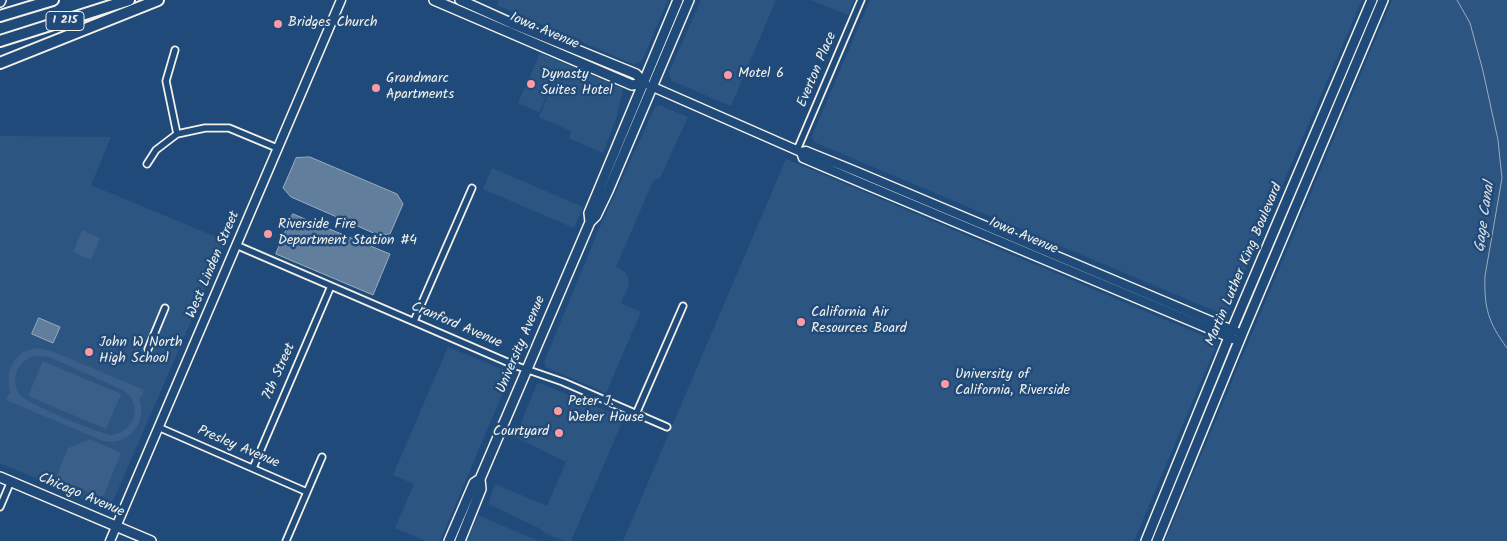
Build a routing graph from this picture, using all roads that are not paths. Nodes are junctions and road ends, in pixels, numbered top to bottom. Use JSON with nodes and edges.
{"nodes":[{"id":1,"x":53,"y":0,"type":"edge"},
{"id":2,"x":129,"y":0,"type":"edge"},
{"id":3,"x":158,"y":0,"type":"edge"},
{"id":4,"x":341,"y":0,"type":"edge"},
{"id":5,"x":434,"y":0,"type":"edge"},
{"id":6,"x":460,"y":0,"type":"edge"},
{"id":7,"x":678,"y":0,"type":"edge"},
{"id":8,"x":689,"y":0,"type":"edge"},
{"id":9,"x":861,"y":0,"type":"edge"},
{"id":10,"x":1372,"y":0,"type":"edge"},
{"id":11,"x":1383,"y":0,"type":"edge"},
{"id":12,"x":0,"y":16,"type":"edge"},
{"id":13,"x":0,"y":41,"type":"edge"},
{"id":14,"x":175,"y":50,"type":"dead end"},
{"id":15,"x":0,"y":63,"type":"edge"},
{"id":16,"x":643,"y":83,"type":"junction"},
{"id":17,"x":652,"y":87,"type":"junction"},
{"id":18,"x":177,"y":134,"type":"junction"},
{"id":19,"x":277,"y":148,"type":"junction"},
{"id":20,"x":799,"y":151,"type":"junction"},
{"id":21,"x":612,"y":158,"type":"junction"},
{"id":22,"x":147,"y":164,"type":"dead end"},
{"id":23,"x":472,"y":188,"type":"dead end"},
{"id":24,"x":608,"y":192,"type":"junction"},
{"id":25,"x":590,"y":222,"type":"junction"},
{"id":26,"x":236,"y":245,"type":"junction"},
{"id":27,"x":331,"y":286,"type":"junction"},
{"id":28,"x":683,"y":306,"type":"dead end"},
{"id":29,"x":165,"y":308,"type":"dead end"},
{"id":30,"x":414,"y":321,"type":"junction"},
{"id":31,"x":1230,"y":334,"type":"junction"},
{"id":32,"x":1240,"y":338,"type":"junction"},
{"id":33,"x":148,"y":349,"type":"dead end"},
{"id":34,"x":527,"y":369,"type":"junction"},
{"id":35,"x":636,"y":414,"type":"junction"},
{"id":36,"x":158,"y":427,"type":"junction"},
{"id":37,"x":667,"y":427,"type":"dead end"},
{"id":38,"x":322,"y":457,"type":"dead end"},
{"id":39,"x":253,"y":468,"type":"junction"},
{"id":40,"x":0,"y":477,"type":"edge"},
{"id":41,"x":480,"y":479,"type":"junction"},
{"id":42,"x":11,"y":481,"type":"junction"},
{"id":43,"x":307,"y":492,"type":"junction"},
{"id":44,"x":468,"y":499,"type":"junction"},
{"id":45,"x":0,"y":507,"type":"edge"},
{"id":46,"x":116,"y":526,"type":"junction"},
{"id":47,"x":460,"y":540,"type":"edge"},
{"id":48,"x":110,"y":541,"type":"edge"},
{"id":49,"x":151,"y":541,"type":"edge"},
{"id":50,"x":286,"y":541,"type":"edge"},
{"id":51,"x":449,"y":541,"type":"edge"},
{"id":52,"x":1146,"y":541,"type":"edge"},
{"id":53,"x":1157,"y":541,"type":"edge"}],
"edges":[{"from":1,"to":12,"type":"highway","number":"I 215"},
{"from":2,"to":13,"type":"highway","number":"I 215"},
{"from":3,"to":15,"type":"highway"},
{"from":4,"to":19,"type":"street","name":"West Linden Street"},
{"from":5,"to":16,"type":"main road","name":"Iowa Avenue"},
{"from":6,"to":16,"type":"main road","name":"Iowa Avenue"},
{"from":7,"to":16,"type":"main road","name":"University Avenue"},
{"from":8,"to":17,"type":"main road","name":"University Avenue"},
{"from":9,"to":20,"type":"street","name":"Everton Place"},
{"from":10,"to":31,"type":"main road","name":"Martin Luther King Boulevard"},
{"from":11,"to":32,"type":"main road","name":"Martin Luther King Boulevard"},
{"from":14,"to":18,"type":"street"},
{"from":16,"to":17,"type":"main road","name":"Iowa Avenue"},
{"from":16,"to":21,"type":"main road","name":"University Avenue"},
{"from":17,"to":20,"type":"street","name":"Iowa Avenue"},
{"from":17,"to":24,"type":"main road","name":"University Avenue"},
{"from":18,"to":19,"type":"street"},
{"from":18,"to":22,"type":"street"},
{"from":19,"to":26,"type":"street","name":"West Linden Street"},
{"from":20,"to":31,"type":"street","name":"Iowa Avenue"},
{"from":21,"to":24,"type":"main road"},
{"from":21,"to":25,"type":"main road","name":"University Avenue"},
{"from":23,"to":30,"type":"street"},
{"from":24,"to":25,"type":"main road","name":"University Avenue"},
{"from":25,"to":34,"type":"main road","name":"University Avenue"},
{"from":26,"to":27,"type":"street","name":"Cranford Avenue"},
{"from":26,"to":36,"type":"street","name":"West Linden Street"},
{"from":27,"to":30,"type":"street","name":"Cranford Avenue"},
{"from":27,"to":39,"type":"street","name":"7th Street"},
{"from":28,"to":35,"type":"street"},
{"from":29,"to":33,"type":"street"},
{"from":30,"to":34,"type":"street","name":"Cranford Avenue"},
{"from":31,"to":32,"type":"street","name":"Iowa Avenue"},
{"from":31,"to":52,"type":"main road","name":"Martin Luther King Boulevard"},
{"from":32,"to":53,"type":"main road","name":"Martin Luther King Boulevard"},
{"from":34,"to":35,"type":"street","name":"Cranford Avenue"},
{"from":34,"to":41,"type":"main road","name":"University Avenue"},
{"from":35,"to":37,"type":"street","name":"Cranford Avenue"},
{"from":36,"to":39,"type":"street","name":"Presley Avenue"},
{"from":36,"to":46,"type":"street","name":"West Linden Street"},
{"from":38,"to":43,"type":"street"},
{"from":39,"to":43,"type":"street","name":"Presley Avenue"},
{"from":40,"to":42,"type":"main road","name":"Chicago Avenue"},
{"from":41,"to":44,"type":"main road","name":"University Avenue"},
{"from":41,"to":47,"type":"main road","name":"University Avenue"},
{"from":42,"to":45,"type":"street"},
{"from":42,"to":46,"type":"main road","name":"Chicago Avenue"},
{"from":43,"to":50,"type":"street"},
{"from":44,"to":47,"type":"main road"},
{"from":44,"to":51,"type":"main road","name":"University Avenue"},
{"from":46,"to":48,"type":"street","name":"West Linden Street"},
{"from":46,"to":49,"type":"main road","name":"Chicago Avenue"}]}
